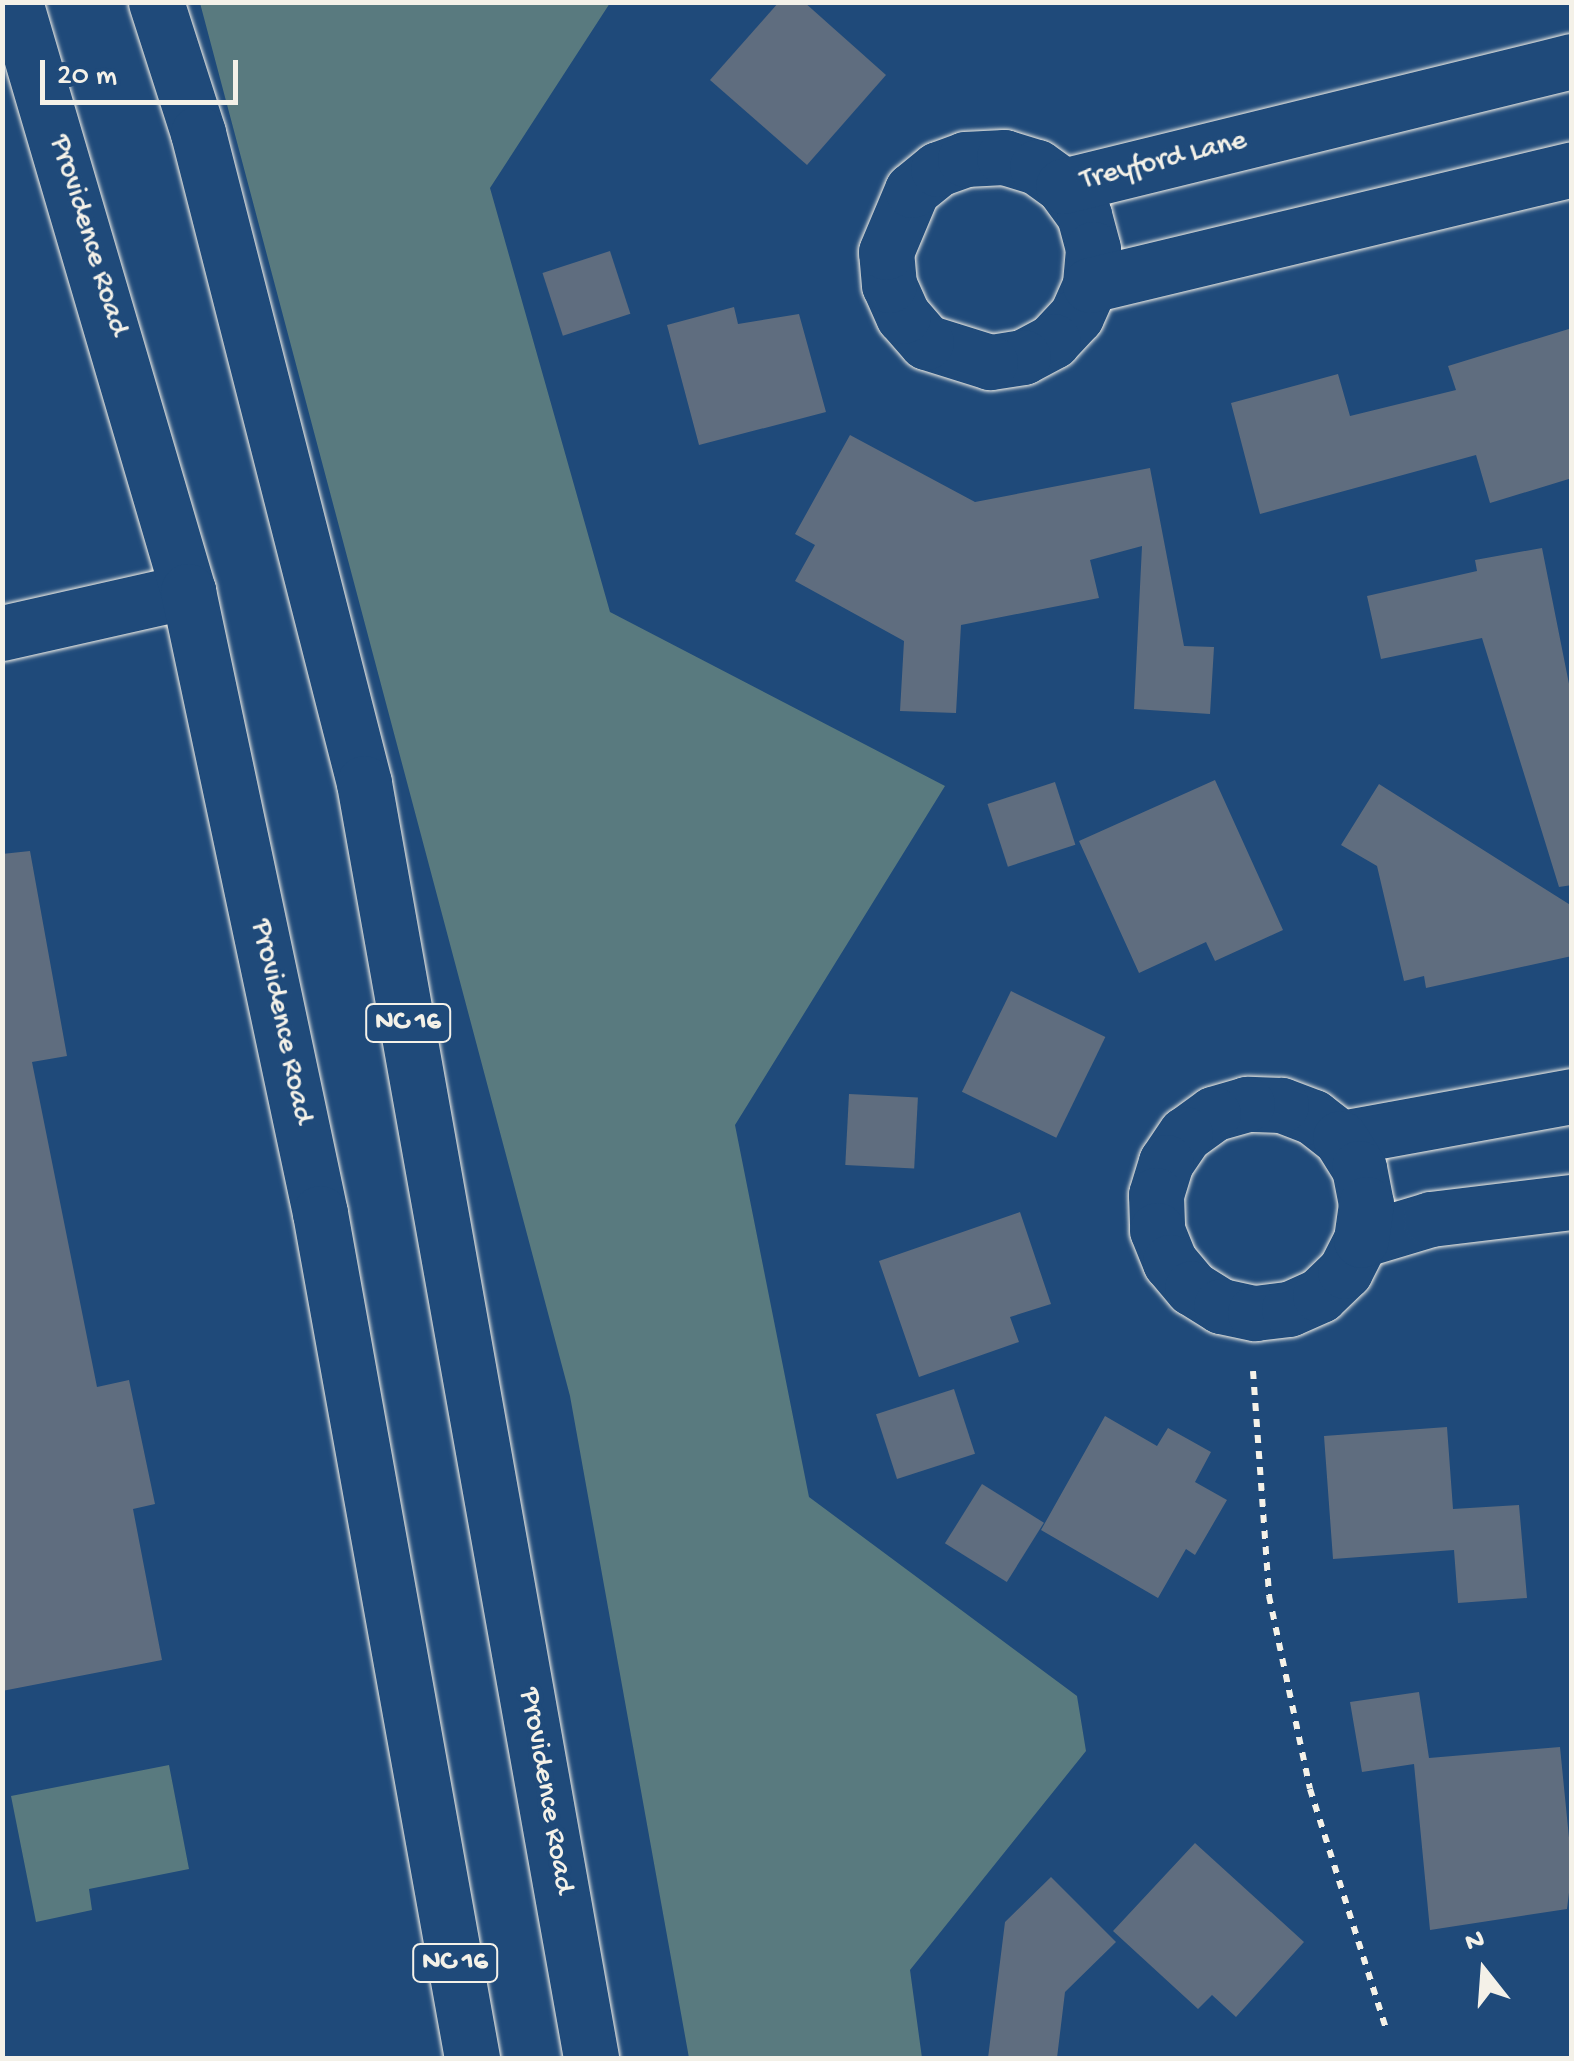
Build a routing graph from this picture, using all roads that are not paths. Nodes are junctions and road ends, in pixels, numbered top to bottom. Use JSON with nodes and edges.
{"nodes":[{"id":1,"x":15,"y":2,"type":"edge"},
{"id":2,"x":156,"y":2,"type":"edge"},
{"id":3,"x":1572,"y":61,"type":"edge"},
{"id":4,"x":1572,"y":169,"type":"edge"},
{"id":5,"x":1063,"y":186,"type":"junction"},
{"id":6,"x":1090,"y":285,"type":"junction"},
{"id":7,"x":188,"y":591,"type":"junction"},
{"id":8,"x":2,"y":632,"type":"edge"},
{"id":9,"x":1572,"y":1096,"type":"edge"},
{"id":10,"x":1340,"y":1138,"type":"junction"},
{"id":11,"x":1572,"y":1202,"type":"edge"},
{"id":12,"x":1361,"y":1240,"type":"junction"},
{"id":13,"x":472,"y":2058,"type":"edge"},
{"id":14,"x":591,"y":2058,"type":"edge"}],
"edges":[{"from":1,"to":7,"type":"main road","name":"Providence Road","number":"NC 16"},
{"from":2,"to":14,"type":"main road","name":"Providence Road","number":"NC 16"},
{"from":3,"to":5,"type":"main road","name":"Treyford Lane"},
{"from":4,"to":6,"type":"main road"},
{"from":5,"to":6,"type":"main road"},
{"from":5,"to":6,"type":"main road","name":"Treyford Lane"},
{"from":7,"to":8,"type":"main road"},
{"from":7,"to":13,"type":"main road","name":"Providence Road","number":"NC 16"},
{"from":9,"to":10,"type":"main road"},
{"from":10,"to":12,"type":"main road"},
{"from":10,"to":12,"type":"main road"},
{"from":11,"to":12,"type":"main road"}]}
